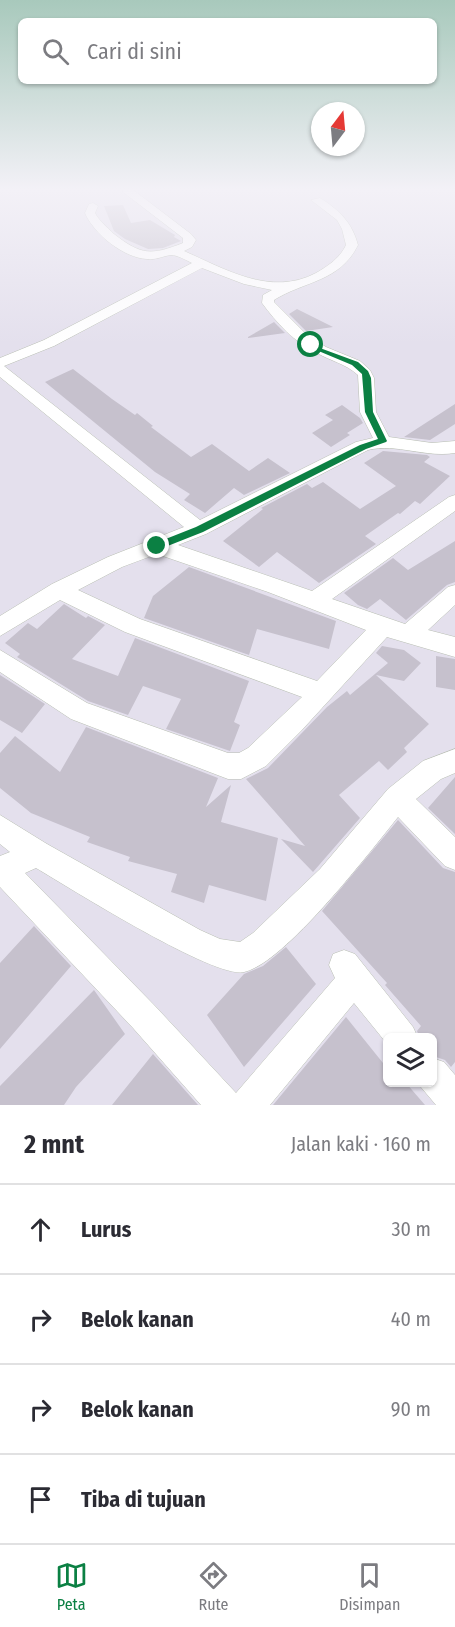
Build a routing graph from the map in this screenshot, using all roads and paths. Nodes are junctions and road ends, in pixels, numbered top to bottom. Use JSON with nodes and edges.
{"nodes":[{"id":1,"x":115,"y":241,"type":"edge"},
{"id":2,"x":190,"y":241,"type":"edge"},
{"id":3,"x":350,"y":241,"type":"edge"},
{"id":4,"x":172,"y":250,"type":"junction"},
{"id":5,"x":202,"y":264,"type":"junction"},
{"id":6,"x":284,"y":288,"type":"junction"},
{"id":7,"x":0,"y":363,"type":"edge"},
{"id":8,"x":0,"y":370,"type":"edge"},
{"id":9,"x":383,"y":441,"type":"junction"},
{"id":10,"x":455,"y":447,"type":"edge"},
{"id":11,"x":455,"y":502,"type":"edge"},
{"id":12,"x":200,"y":529,"type":"junction"},
{"id":13,"x":157,"y":546,"type":"junction"},
{"id":14,"x":59,"y":590,"type":"junction"},
{"id":15,"x":455,"y":593,"type":"edge"},
{"id":16,"x":315,"y":600,"type":"junction"},
{"id":17,"x":0,"y":627,"type":"edge"},
{"id":18,"x":383,"y":627,"type":"junction"},
{"id":19,"x":408,"y":634,"type":"junction"},
{"id":20,"x":455,"y":647,"type":"edge"},
{"id":21,"x":0,"y":660,"type":"edge"},
{"id":22,"x":321,"y":693,"type":"junction"},
{"id":23,"x":455,"y":761,"type":"edge"},
{"id":24,"x":397,"y":798,"type":"junction"},
{"id":25,"x":0,"y":828,"type":"edge"},
{"id":26,"x":38,"y":854,"type":"junction"},
{"id":27,"x":455,"y":856,"type":"edge"},
{"id":28,"x":1,"y":869,"type":"edge"},
{"id":29,"x":398,"y":1033,"type":"edge"},
{"id":30,"x":437,"y":1080,"type":"edge"},
{"id":31,"x":455,"y":1101,"type":"edge"},
{"id":32,"x":224,"y":1105,"type":"edge"},
{"id":33,"x":248,"y":1105,"type":"edge"}],
"edges":[{"from":1,"to":4,"type":"street"},
{"from":2,"to":4,"type":"street"},
{"from":3,"to":6,"type":"street"},
{"from":4,"to":5,"type":"street"},
{"from":5,"to":6,"type":"street"},
{"from":5,"to":7,"type":"street"},
{"from":6,"to":9,"type":"street"},
{"from":8,"to":12,"type":"street"},
{"from":9,"to":10,"type":"street"},
{"from":9,"to":12,"type":"street"},
{"from":11,"to":16,"type":"street"},
{"from":12,"to":13,"type":"street"},
{"from":13,"to":14,"type":"street"},
{"from":13,"to":16,"type":"street"},
{"from":14,"to":17,"type":"street"},
{"from":14,"to":22,"type":"street"},
{"from":15,"to":19,"type":"street"},
{"from":16,"to":18,"type":"street"},
{"from":18,"to":19,"type":"street"},
{"from":18,"to":22,"type":"street"},
{"from":19,"to":20,"type":"street"},
{"from":21,"to":22,"type":"street"},
{"from":23,"to":24,"type":"street"},
{"from":24,"to":26,"type":"street"},
{"from":24,"to":27,"type":"street"},
{"from":25,"to":26,"type":"street"},
{"from":26,"to":28,"type":"street"},
{"from":28,"to":32,"type":"street"},
{"from":29,"to":33,"type":"street"},
{"from":30,"to":31,"type":"street"}]}
